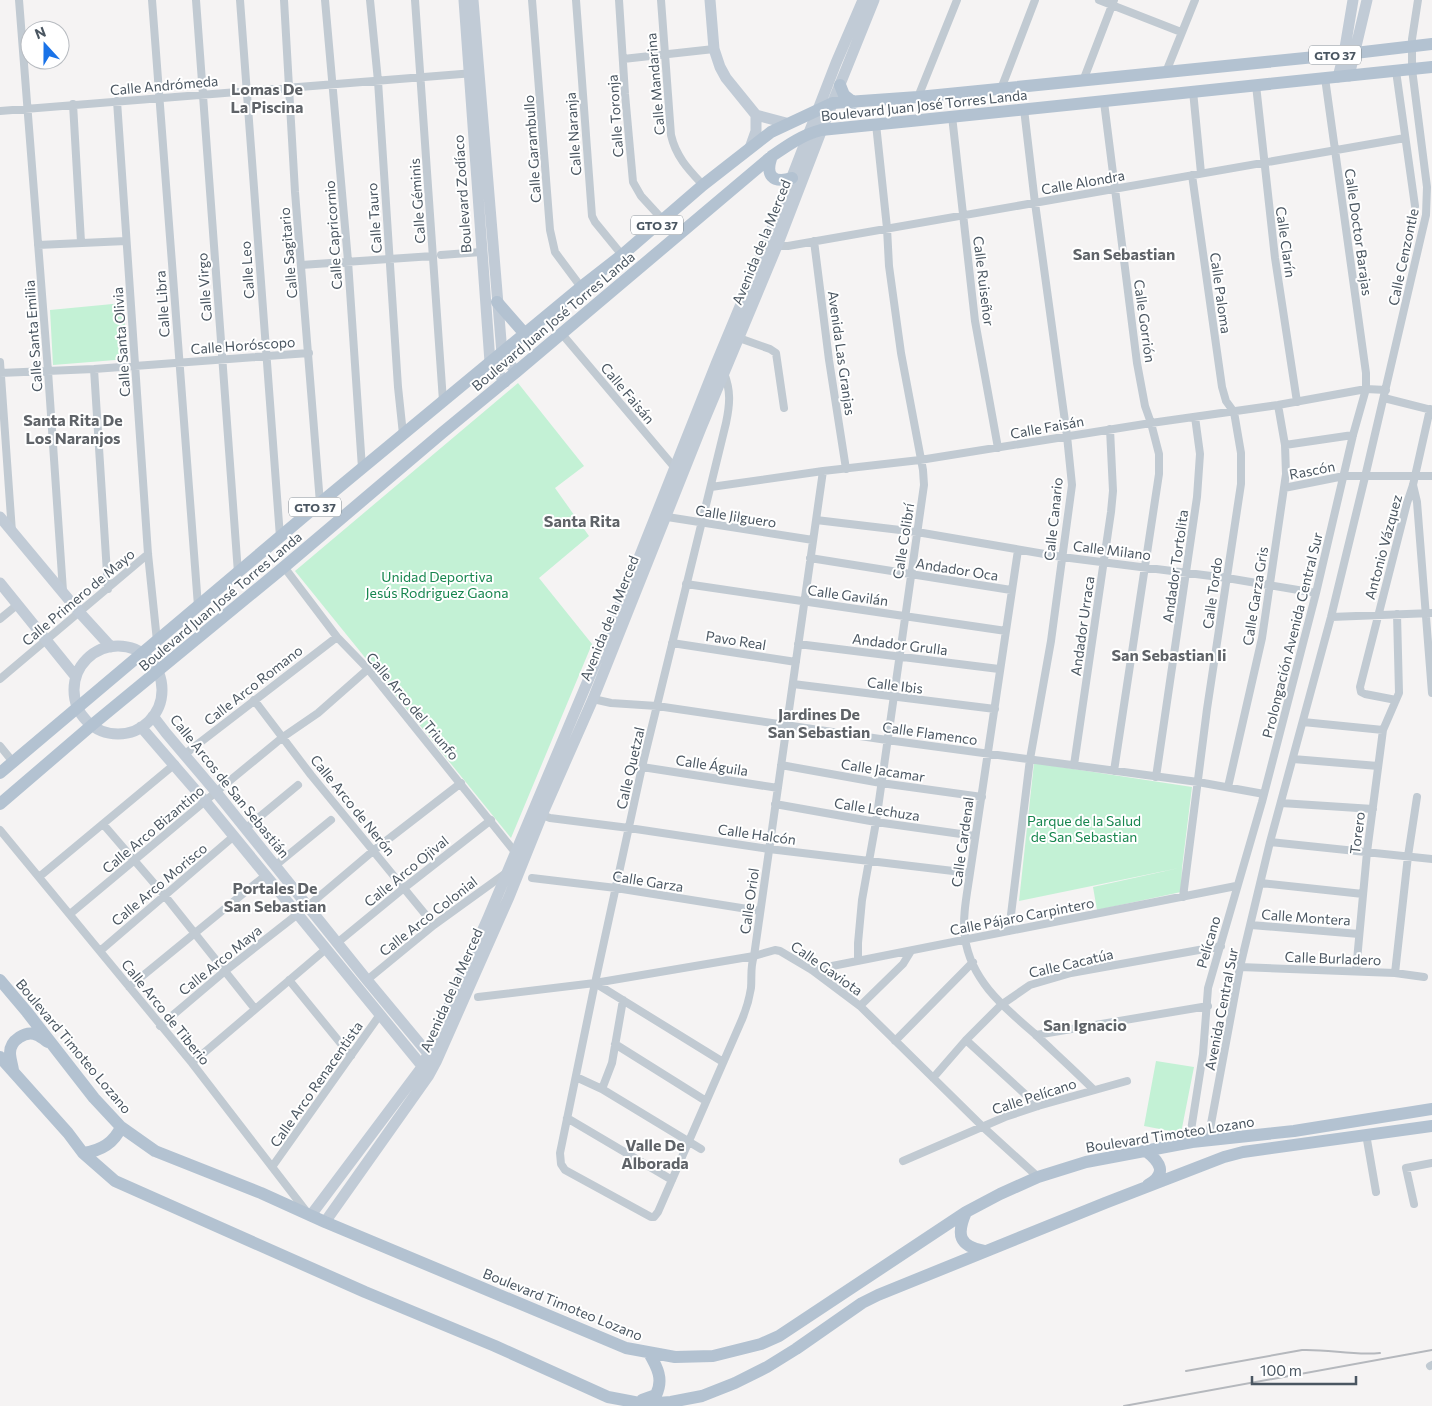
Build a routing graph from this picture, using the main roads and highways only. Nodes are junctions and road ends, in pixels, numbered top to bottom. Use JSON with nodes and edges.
{"nodes":[{"id":1,"x":1432,"y":44,"type":"edge"},
{"id":2,"x":1412,"y":49,"type":"junction"},
{"id":3,"x":1432,"y":50,"type":"edge"},
{"id":4,"x":1432,"y":67,"type":"edge"},
{"id":5,"x":840,"y":85,"type":"road end"},
{"id":6,"x":1001,"y":89,"type":"junction"},
{"id":7,"x":981,"y":91,"type":"junction"},
{"id":8,"x":854,"y":103,"type":"junction"},
{"id":9,"x":1003,"y":111,"type":"junction"},
{"id":10,"x":981,"y":114,"type":"junction"},
{"id":11,"x":772,"y":156,"type":"junction"},
{"id":12,"x":792,"y":178,"type":"road end"},
{"id":13,"x":497,"y":302,"type":"road end"},
{"id":14,"x":525,"y":334,"type":"junction"},
{"id":15,"x":0,"y":773,"type":"edge"},
{"id":16,"x":0,"y":804,"type":"edge"},
{"id":17,"x":0,"y":985,"type":"edge"},
{"id":18,"x":52,"y":1045,"type":"junction"},
{"id":19,"x":0,"y":1057,"type":"edge"},
{"id":20,"x":14,"y":1073,"type":"junction"},
{"id":21,"x":1432,"y":1110,"type":"edge"},
{"id":22,"x":1432,"y":1126,"type":"edge"},
{"id":23,"x":122,"y":1127,"type":"junction"},
{"id":24,"x":1146,"y":1151,"type":"junction"},
{"id":25,"x":83,"y":1153,"type":"junction"},
{"id":26,"x":1137,"y":1191,"type":"junction"},
{"id":27,"x":966,"y":1212,"type":"junction"},
{"id":28,"x":984,"y":1251,"type":"junction"},
{"id":29,"x":649,"y":1353,"type":"junction"},
{"id":30,"x":629,"y":1401,"type":"junction"}],
"edges":[{"from":1,"to":2,"type":"main road","name":"Boulevard Juan José Torres Landa","number":"GTO 37"},
{"from":2,"to":3,"type":"main road"},
{"from":2,"to":6,"type":"main road","name":"Boulevard Juan José Torres Landa","number":"GTO 37"},
{"from":4,"to":9,"type":"main road","name":"Boulevard Juan José Torres Landa","number":"GTO 37"},
{"from":5,"to":8,"type":"main road"},
{"from":6,"to":7,"type":"main road","name":"Boulevard Juan José Torres Landa","number":"GTO 37"},
{"from":6,"to":9,"type":"main road"},
{"from":7,"to":8,"type":"main road","name":"Boulevard Juan José Torres Landa","number":"GTO 37"},
{"from":7,"to":10,"type":"main road"},
{"from":8,"to":14,"type":"main road","name":"Boulevard Juan José Torres Landa","number":"GTO 37"},
{"from":9,"to":10,"type":"main road","name":"Boulevard Juan José Torres Landa","number":"GTO 37"},
{"from":10,"to":11,"type":"main road","name":"Boulevard Juan José Torres Landa","number":"GTO 37"},
{"from":11,"to":12,"type":"main road"},
{"from":11,"to":16,"type":"main road","name":"Boulevard Juan José Torres Landa","number":"GTO 37"},
{"from":13,"to":14,"type":"main road"},
{"from":14,"to":15,"type":"main road","name":"Boulevard Juan José Torres Landa","number":"GTO 37"},
{"from":17,"to":18,"type":"main road","name":"Boulevard Timoteo Lozano"},
{"from":18,"to":20,"type":"main road"},
{"from":18,"to":23,"type":"main road","name":"Boulevard Timoteo Lozano"},
{"from":19,"to":20,"type":"main road"},
{"from":20,"to":25,"type":"main road"},
{"from":21,"to":24,"type":"main road","name":"Boulevard Timoteo Lozano"},
{"from":22,"to":26,"type":"main road"},
{"from":23,"to":25,"type":"main road"},
{"from":23,"to":29,"type":"main road","name":"Boulevard Timoteo Lozano"},
{"from":24,"to":26,"type":"main road"},
{"from":24,"to":27,"type":"main road","name":"Boulevard Timoteo Lozano"},
{"from":25,"to":30,"type":"main road"},
{"from":26,"to":28,"type":"main road"},
{"from":27,"to":28,"type":"main road"},
{"from":27,"to":29,"type":"main road","name":"Boulevard Timoteo Lozano"},
{"from":28,"to":30,"type":"main road"},
{"from":29,"to":30,"type":"main road"}]}
